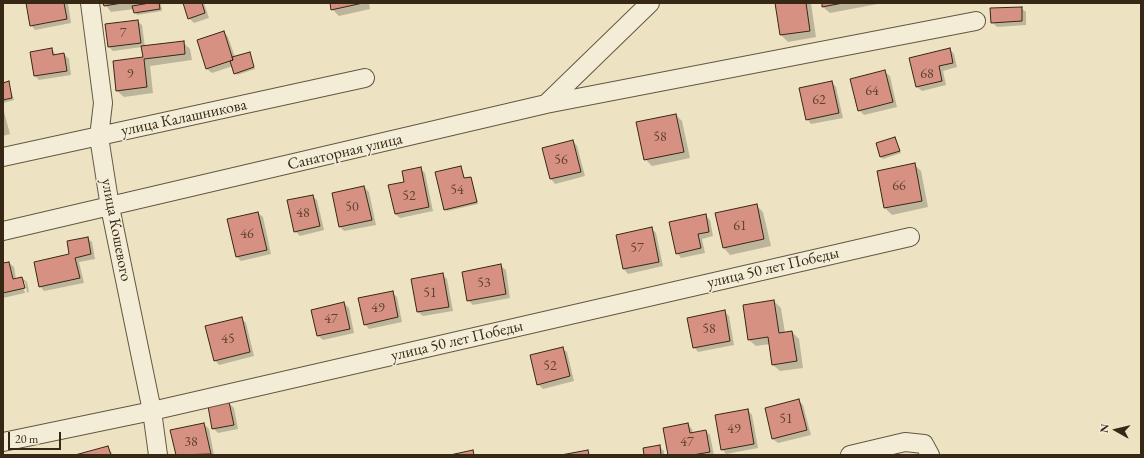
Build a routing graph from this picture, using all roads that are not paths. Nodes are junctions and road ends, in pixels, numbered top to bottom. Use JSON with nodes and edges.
{"nodes":[{"id":1,"x":90,"y":3,"type":"edge"},
{"id":2,"x":650,"y":3,"type":"edge"},
{"id":3,"x":976,"y":21,"type":"dead end"},
{"id":4,"x":365,"y":78,"type":"dead end"},
{"id":5,"x":546,"y":104,"type":"junction"},
{"id":6,"x":99,"y":137,"type":"junction"},
{"id":7,"x":3,"y":157,"type":"edge"},
{"id":8,"x":110,"y":207,"type":"junction"},
{"id":9,"x":3,"y":231,"type":"edge"},
{"id":10,"x":910,"y":237,"type":"dead end"},
{"id":11,"x":152,"y":411,"type":"junction"},
{"id":12,"x":3,"y":442,"type":"edge"},
{"id":13,"x":158,"y":455,"type":"edge"},
{"id":14,"x":850,"y":455,"type":"edge"},
{"id":15,"x":930,"y":455,"type":"edge"}],
"edges":[{"from":1,"to":6,"type":"street","name":"улица Кошевого"},
{"from":2,"to":5,"type":"street"},
{"from":3,"to":5,"type":"street","name":"Санаторная улица"},
{"from":4,"to":6,"type":"street","name":"улица Калашникова"},
{"from":5,"to":8,"type":"street","name":"Санаторная улица"},
{"from":6,"to":7,"type":"street","name":"улица Калашникова"},
{"from":6,"to":8,"type":"street","name":"улица Кошевого"},
{"from":8,"to":9,"type":"street","name":"Санаторная улица"},
{"from":8,"to":11,"type":"street","name":"улица Кошевого"},
{"from":10,"to":11,"type":"street","name":"улица 50 лет Победы"},
{"from":11,"to":12,"type":"street","name":"улица 50 лет Победы"},
{"from":11,"to":13,"type":"street","name":"улица Кошевого"},
{"from":14,"to":15,"type":"street"}]}
